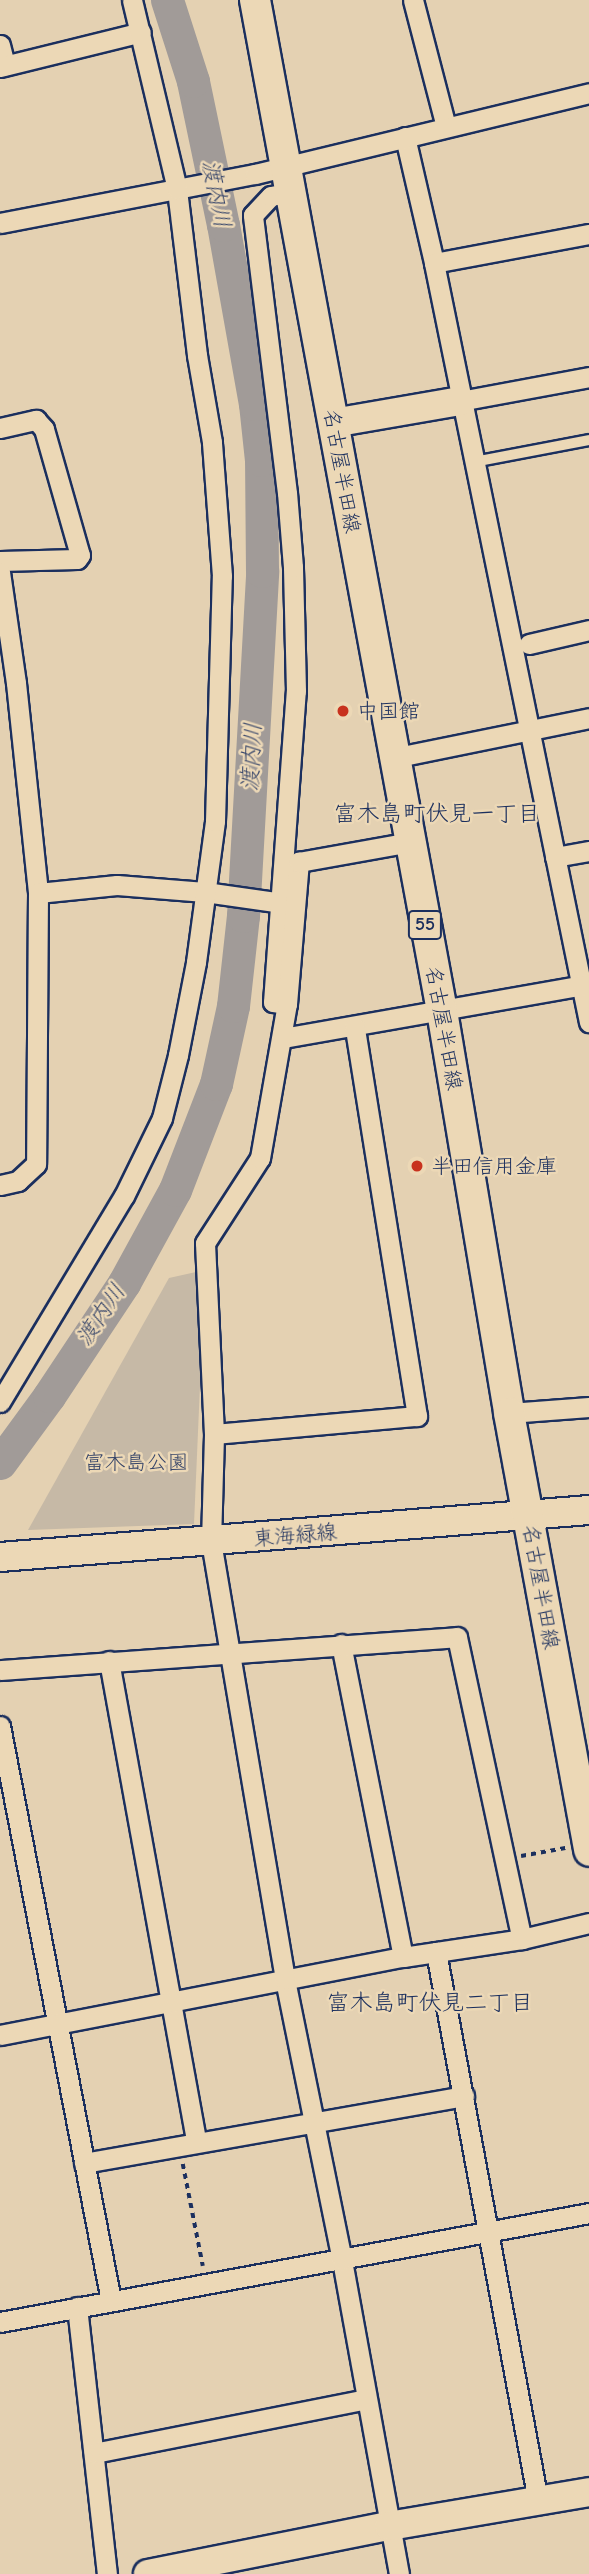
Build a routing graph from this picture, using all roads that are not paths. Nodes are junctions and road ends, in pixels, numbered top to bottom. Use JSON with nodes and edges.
{"nodes":[{"id":1,"x":132,"y":0,"type":"edge"},
{"id":2,"x":255,"y":0,"type":"edge"},
{"id":3,"x":413,"y":0,"type":"edge"},
{"id":4,"x":141,"y":32,"type":"junction"},
{"id":5,"x":0,"y":45,"type":"edge"},
{"id":6,"x":3,"y":66,"type":"edge"},
{"id":7,"x":589,"y":93,"type":"edge"},
{"id":8,"x":446,"y":127,"type":"junction"},
{"id":9,"x":405,"y":137,"type":"junction"},
{"id":10,"x":289,"y":178,"type":"junction"},
{"id":11,"x":177,"y":190,"type":"junction"},
{"id":12,"x":0,"y":223,"type":"edge"},
{"id":13,"x":589,"y":234,"type":"edge"},
{"id":14,"x":434,"y":263,"type":"junction"},
{"id":15,"x":589,"y":377,"type":"edge"},
{"id":16,"x":460,"y":401,"type":"junction"},
{"id":17,"x":333,"y":423,"type":"junction"},
{"id":18,"x":0,"y":428,"type":"edge"},
{"id":19,"x":589,"y":440,"type":"edge"},
{"id":20,"x":474,"y":462,"type":"junction"},
{"id":21,"x":0,"y":561,"type":"edge"},
{"id":22,"x":0,"y":572,"type":"edge"},
{"id":23,"x":589,"y":630,"type":"edge"},
{"id":24,"x":529,"y":644,"type":"dead end"},
{"id":25,"x":9,"y":707,"type":"edge"},
{"id":26,"x":589,"y":718,"type":"edge"},
{"id":27,"x":529,"y":729,"type":"junction"},
{"id":28,"x":393,"y":758,"type":"junction"},
{"id":29,"x":410,"y":842,"type":"junction"},
{"id":30,"x":589,"y":851,"type":"edge"},
{"id":31,"x":555,"y":857,"type":"junction"},
{"id":32,"x":38,"y":893,"type":"junction"},
{"id":33,"x":211,"y":893,"type":"junction"},
{"id":34,"x":282,"y":903,"type":"junction"},
{"id":35,"x":585,"y":985,"type":"edge"},
{"id":36,"x":287,"y":1004,"type":"junction"},
{"id":37,"x":442,"y":1012,"type":"junction"},
{"id":38,"x":589,"y":1022,"type":"edge"},
{"id":39,"x":355,"y":1027,"type":"junction"},
{"id":40,"x":282,"y":1038,"type":"junction"},
{"id":41,"x":0,"y":1185,"type":"edge"},
{"id":42,"x":0,"y":1402,"type":"edge"},
{"id":43,"x":589,"y":1407,"type":"edge"},
{"id":44,"x":509,"y":1413,"type":"junction"},
{"id":45,"x":214,"y":1434,"type":"junction"},
{"id":46,"x":589,"y":1510,"type":"edge"},
{"id":47,"x":528,"y":1514,"type":"junction"},
{"id":48,"x":211,"y":1542,"type":"junction"},
{"id":49,"x":0,"y":1557,"type":"edge"},
{"id":50,"x":341,"y":1644,"type":"junction"},
{"id":51,"x":230,"y":1654,"type":"junction"},
{"id":52,"x":109,"y":1661,"type":"junction"},
{"id":53,"x":0,"y":1670,"type":"edge"},
{"id":54,"x":0,"y":1726,"type":"edge"},
{"id":55,"x":582,"y":1849,"type":"edge"},
{"id":56,"x":589,"y":1923,"type":"edge"},
{"id":57,"x":522,"y":1938,"type":"junction"},
{"id":58,"x":436,"y":1952,"type":"junction"},
{"id":59,"x":403,"y":1957,"type":"junction"},
{"id":60,"x":285,"y":1979,"type":"junction"},
{"id":61,"x":171,"y":2000,"type":"junction"},
{"id":62,"x":58,"y":2026,"type":"junction"},
{"id":63,"x":0,"y":2035,"type":"edge"},
{"id":64,"x":464,"y":2096,"type":"junction"},
{"id":65,"x":314,"y":2124,"type":"junction"},
{"id":66,"x":188,"y":2143,"type":"junction"},
{"id":67,"x":85,"y":2163,"type":"junction"},
{"id":68,"x":589,"y":2213,"type":"edge"},
{"id":69,"x":489,"y":2231,"type":"junction"},
{"id":70,"x":342,"y":2260,"type":"junction"},
{"id":71,"x":111,"y":2301,"type":"junction"},
{"id":72,"x":77,"y":2307,"type":"junction"},
{"id":73,"x":0,"y":2322,"type":"edge"},
{"id":74,"x":366,"y":2399,"type":"junction"},
{"id":75,"x":94,"y":2454,"type":"junction"},
{"id":76,"x":589,"y":2492,"type":"edge"},
{"id":77,"x":538,"y":2501,"type":"junction"},
{"id":78,"x":389,"y":2526,"type":"junction"},
{"id":79,"x":107,"y":2574,"type":"edge"},
{"id":80,"x":148,"y":2574,"type":"edge"},
{"id":81,"x":399,"y":2574,"type":"edge"}],
"edges":[{"from":1,"to":4,"type":"street"},
{"from":2,"to":10,"type":"main road","name":"名古屋半田線","number":"55"},
{"from":3,"to":8,"type":"street"},
{"from":4,"to":6,"type":"street"},
{"from":4,"to":11,"type":"street"},
{"from":5,"to":6,"type":"street"},
{"from":7,"to":8,"type":"street"},
{"from":8,"to":9,"type":"street"},
{"from":9,"to":10,"type":"street"},
{"from":9,"to":14,"type":"street"},
{"from":10,"to":11,"type":"street"},
{"from":10,"to":17,"type":"main road","name":"名古屋半田線","number":"55"},
{"from":10,"to":34,"type":"street"},
{"from":11,"to":12,"type":"street"},
{"from":11,"to":33,"type":"street"},
{"from":13,"to":14,"type":"street"},
{"from":14,"to":16,"type":"street"},
{"from":15,"to":16,"type":"street"},
{"from":16,"to":17,"type":"main road"},
{"from":16,"to":20,"type":"street"},
{"from":17,"to":28,"type":"main road","name":"名古屋半田線","number":"55"},
{"from":18,"to":21,"type":"street"},
{"from":19,"to":20,"type":"lane"},
{"from":20,"to":27,"type":"street"},
{"from":22,"to":25,"type":"street"},
{"from":23,"to":24,"type":"street"},
{"from":25,"to":32,"type":"street"},
{"from":26,"to":27,"type":"street"},
{"from":27,"to":28,"type":"street"},
{"from":27,"to":31,"type":"street"},
{"from":28,"to":29,"type":"main road","name":"名古屋半田線","number":"55"},
{"from":29,"to":36,"type":"street"},
{"from":29,"to":37,"type":"main road","name":"名古屋半田線","number":"55"},
{"from":30,"to":31,"type":"street"},
{"from":31,"to":35,"type":"street"},
{"from":32,"to":33,"type":"street"},
{"from":32,"to":41,"type":"street"},
{"from":33,"to":34,"type":"street"},
{"from":33,"to":42,"type":"street"},
{"from":34,"to":36,"type":"street"},
{"from":35,"to":37,"type":"street"},
{"from":35,"to":38,"type":"street"},
{"from":36,"to":40,"type":"street"},
{"from":37,"to":39,"type":"street"},
{"from":37,"to":44,"type":"main road","name":"名古屋半田線","number":"55"},
{"from":39,"to":40,"type":"street"},
{"from":39,"to":45,"type":"street"},
{"from":40,"to":45,"type":"street"},
{"from":43,"to":44,"type":"street"},
{"from":44,"to":47,"type":"main road","name":"名古屋半田線","number":"55"},
{"from":45,"to":48,"type":"street"},
{"from":46,"to":47,"type":"main road","name":"東海緑線"},
{"from":47,"to":48,"type":"main road","name":"東海緑線"},
{"from":47,"to":55,"type":"main road","name":"名古屋半田線","number":"55"},
{"from":48,"to":49,"type":"main road","name":"東海緑線"},
{"from":48,"to":51,"type":"street"},
{"from":50,"to":51,"type":"street"},
{"from":50,"to":57,"type":"street"},
{"from":50,"to":59,"type":"street"},
{"from":51,"to":52,"type":"street"},
{"from":51,"to":60,"type":"street"},
{"from":52,"to":53,"type":"street"},
{"from":52,"to":61,"type":"street"},
{"from":54,"to":62,"type":"street"},
{"from":56,"to":57,"type":"street"},
{"from":57,"to":58,"type":"street"},
{"from":58,"to":59,"type":"street"},
{"from":58,"to":64,"type":"street"},
{"from":59,"to":60,"type":"street"},
{"from":60,"to":61,"type":"street"},
{"from":60,"to":65,"type":"street"},
{"from":61,"to":62,"type":"street"},
{"from":61,"to":66,"type":"street"},
{"from":62,"to":63,"type":"street"},
{"from":62,"to":67,"type":"street"},
{"from":64,"to":65,"type":"street"},
{"from":64,"to":69,"type":"street"},
{"from":65,"to":66,"type":"street"},
{"from":65,"to":70,"type":"street"},
{"from":66,"to":67,"type":"street"},
{"from":67,"to":71,"type":"street"},
{"from":68,"to":69,"type":"street"},
{"from":69,"to":70,"type":"street"},
{"from":69,"to":77,"type":"street"},
{"from":70,"to":71,"type":"street"},
{"from":70,"to":74,"type":"street"},
{"from":71,"to":72,"type":"street"},
{"from":72,"to":73,"type":"street"},
{"from":72,"to":75,"type":"street"},
{"from":74,"to":75,"type":"street"},
{"from":74,"to":78,"type":"street"},
{"from":75,"to":79,"type":"street"},
{"from":76,"to":77,"type":"main road"},
{"from":77,"to":78,"type":"main road"},
{"from":78,"to":80,"type":"main road"},
{"from":78,"to":81,"type":"street"}]}
